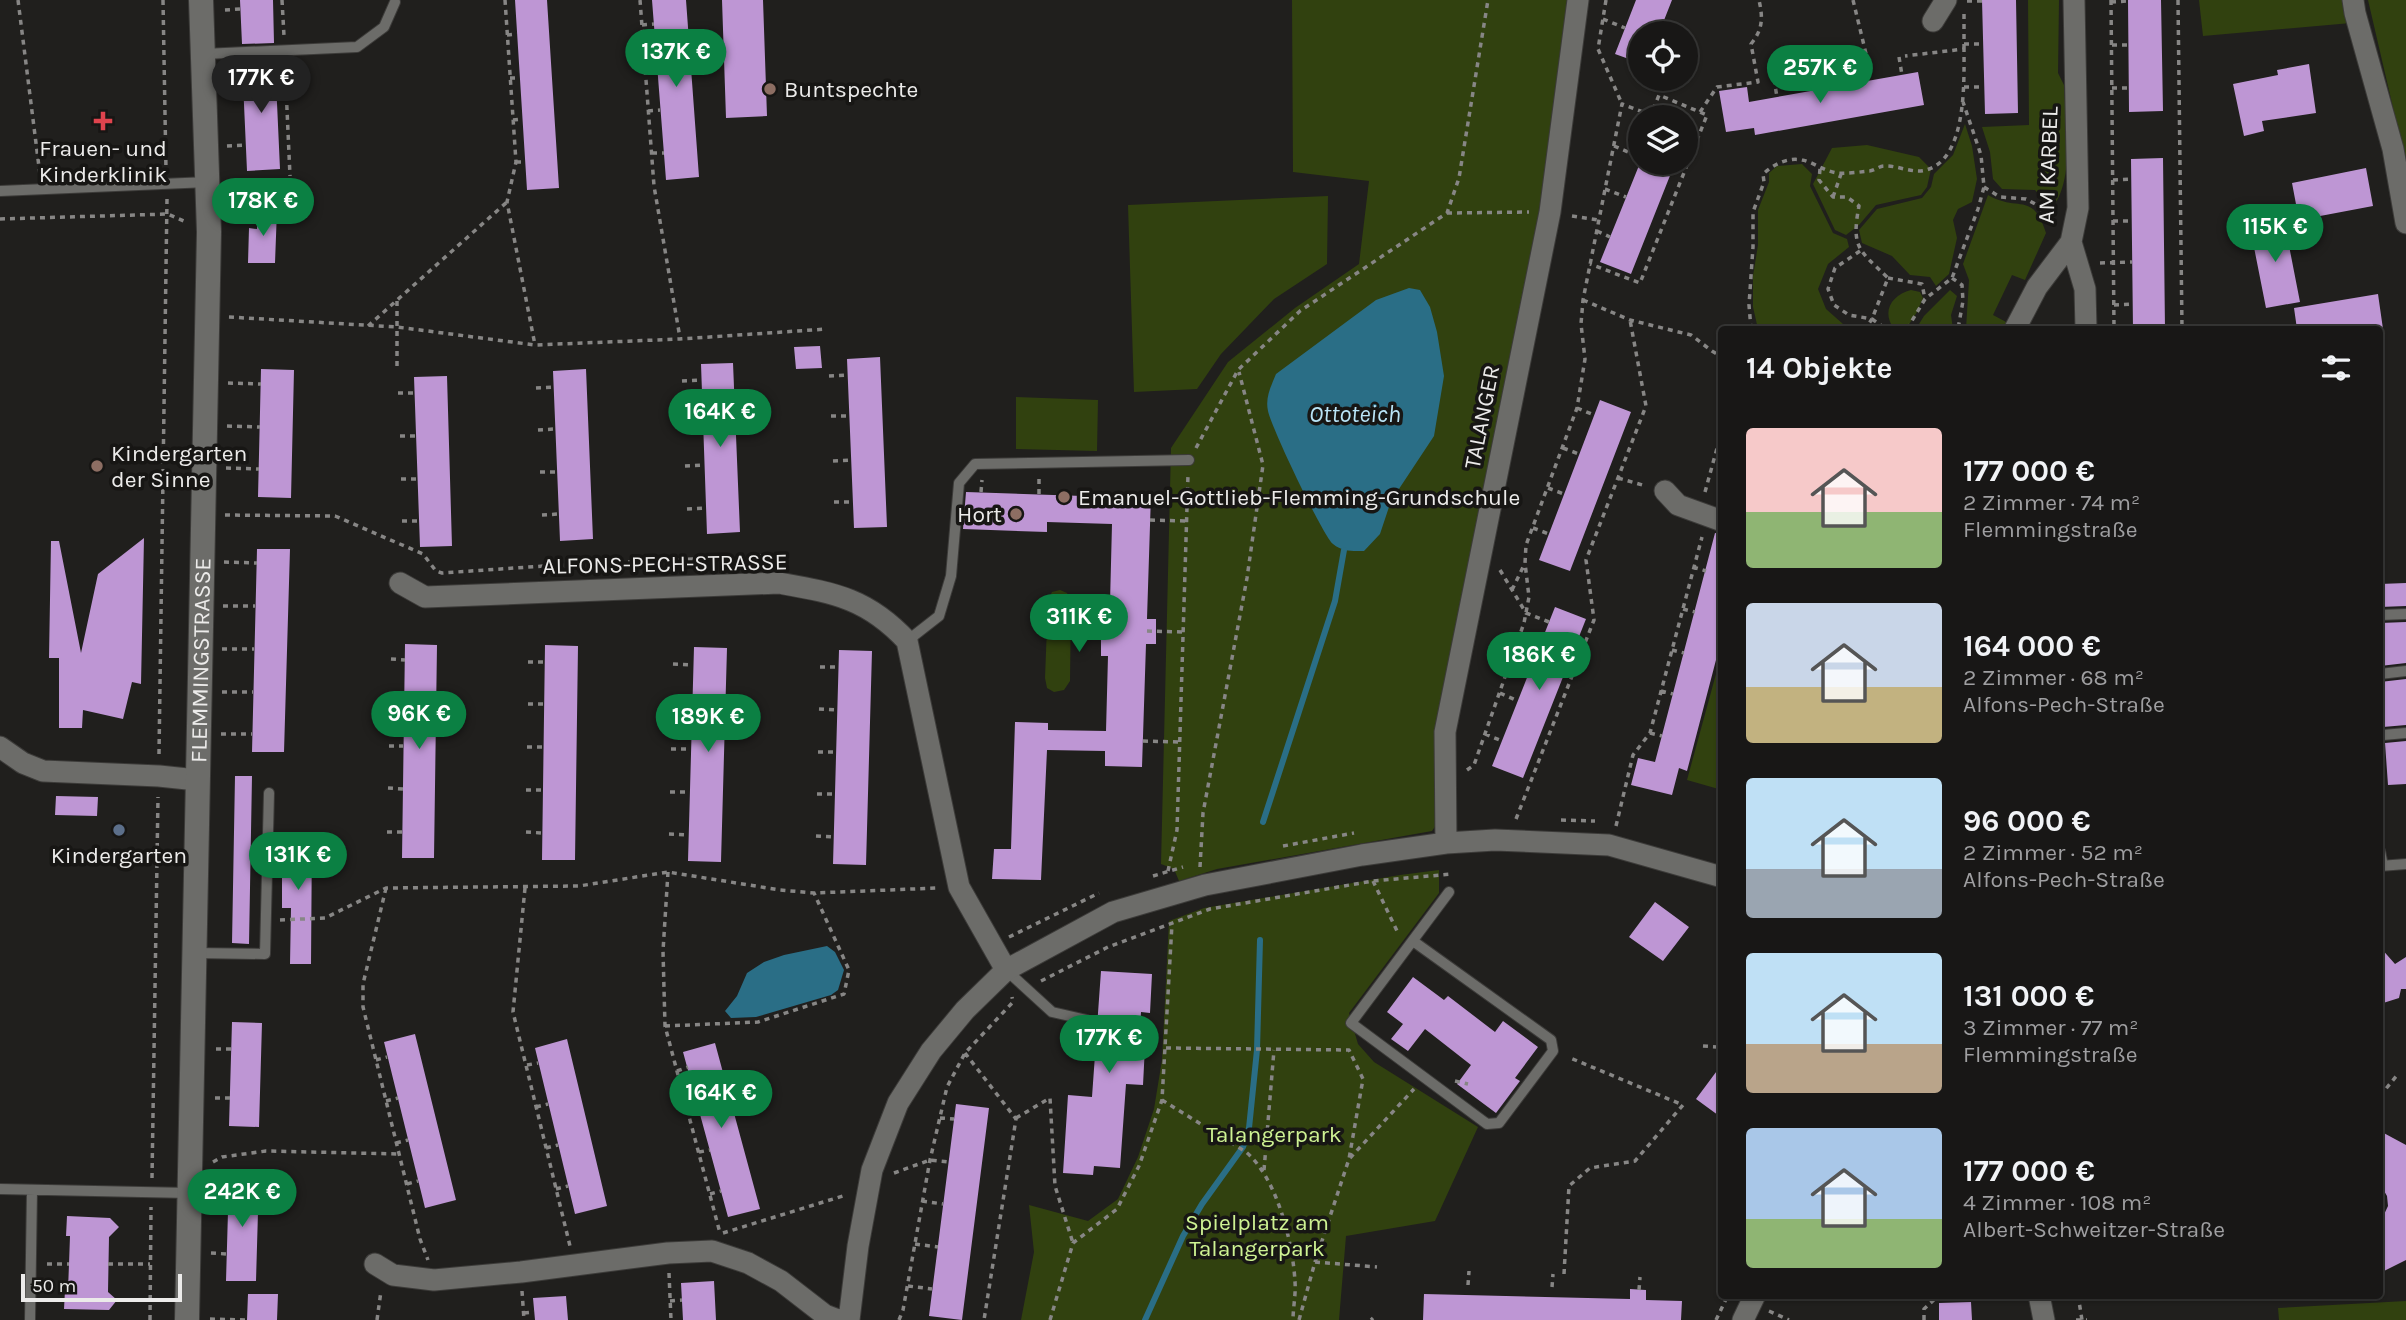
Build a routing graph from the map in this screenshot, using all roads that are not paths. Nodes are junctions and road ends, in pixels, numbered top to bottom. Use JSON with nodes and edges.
{"nodes":[{"id":1,"x":201,"y":0,"type":"edge"},
{"id":2,"x":1578,"y":0,"type":"edge"},
{"id":3,"x":1958,"y":0,"type":"edge"},
{"id":4,"x":2074,"y":0,"type":"edge"},
{"id":5,"x":2353,"y":0,"type":"edge"},
{"id":6,"x":395,"y":2,"type":"dead end"},
{"id":7,"x":1933,"y":21,"type":"dead end"},
{"id":8,"x":204,"y":54,"type":"junction"},
{"id":9,"x":208,"y":182,"type":"junction"},
{"id":10,"x":0,"y":191,"type":"edge"},
{"id":11,"x":2406,"y":223,"type":"edge"},
{"id":12,"x":2074,"y":253,"type":"junction"},
{"id":13,"x":2017,"y":326,"type":"edge"},
{"id":14,"x":2086,"y":326,"type":"edge"},
{"id":15,"x":1189,"y":460,"type":"road end"},
{"id":16,"x":1665,"y":491,"type":"road end"},
{"id":17,"x":1714,"y":519,"type":"edge"},
{"id":18,"x":400,"y":583,"type":"dead end"},
{"id":19,"x":2406,"y":614,"type":"edge"},
{"id":20,"x":2383,"y":615,"type":"edge"},
{"id":21,"x":907,"y":641,"type":"junction"},
{"id":22,"x":2406,"y":671,"type":"edge"},
{"id":23,"x":2383,"y":674,"type":"edge"},
{"id":24,"x":2406,"y":733,"type":"edge"},
{"id":25,"x":2383,"y":735,"type":"dead end"},
{"id":26,"x":0,"y":747,"type":"edge"},
{"id":27,"x":197,"y":780,"type":"junction"},
{"id":28,"x":270,"y":793,"type":"dead end"},
{"id":29,"x":1446,"y":844,"type":"junction"},
{"id":30,"x":2406,"y":863,"type":"edge"},
{"id":31,"x":2383,"y":866,"type":"edge"},
{"id":32,"x":1718,"y":876,"type":"edge"},
{"id":33,"x":1449,"y":892,"type":"dead end"},
{"id":34,"x":1409,"y":945,"type":"junction"},
{"id":35,"x":193,"y":953,"type":"junction"},
{"id":36,"x":1006,"y":970,"type":"junction"},
{"id":37,"x":1087,"y":1020,"type":"dead end"},
{"id":38,"x":189,"y":1184,"type":"junction"},
{"id":39,"x":0,"y":1189,"type":"edge"},
{"id":40,"x":32,"y":1190,"type":"junction"},
{"id":41,"x":384,"y":1269,"type":"road end"},
{"id":42,"x":1753,"y":1299,"type":"edge"},
{"id":43,"x":2040,"y":1299,"type":"edge"},
{"id":44,"x":187,"y":1319,"type":"edge"},
{"id":45,"x":30,"y":1320,"type":"edge"},
{"id":46,"x":838,"y":1320,"type":"edge"},
{"id":47,"x":849,"y":1320,"type":"edge"},
{"id":48,"x":1743,"y":1320,"type":"edge"},
{"id":49,"x":2045,"y":1320,"type":"edge"}],
"edges":[{"from":1,"to":8,"type":"street","name":"FLEMMINGSTRASSE"},
{"from":2,"to":29,"type":"street","name":"TALANGER"},
{"from":3,"to":7,"type":"street"},
{"from":4,"to":12,"type":"street","name":"AM KARBEL"},
{"from":5,"to":11,"type":"street"},
{"from":6,"to":8,"type":"lane"},
{"from":8,"to":9,"type":"street","name":"FLEMMINGSTRASSE"},
{"from":9,"to":10,"type":"lane"},
{"from":9,"to":27,"type":"street","name":"FLEMMINGSTRASSE"},
{"from":12,"to":13,"type":"street"},
{"from":12,"to":14,"type":"street","name":"AM KARBEL"},
{"from":15,"to":21,"type":"lane"},
{"from":16,"to":17,"type":"street"},
{"from":18,"to":21,"type":"street","name":"ALFONS-PECH-STRASSE"},
{"from":19,"to":20,"type":"lane"},
{"from":21,"to":36,"type":"street"},
{"from":22,"to":23,"type":"lane"},
{"from":24,"to":25,"type":"lane"},
{"from":26,"to":27,"type":"street"},
{"from":27,"to":35,"type":"street","name":"FLEMMINGSTRASSE"},
{"from":28,"to":35,"type":"lane"},
{"from":29,"to":32,"type":"street"},
{"from":29,"to":36,"type":"street"},
{"from":30,"to":31,"type":"lane"},
{"from":33,"to":34,"type":"lane"},
{"from":34,"to":34,"type":"lane"},
{"from":35,"to":38,"type":"street","name":"FLEMMINGSTRASSE"},
{"from":36,"to":37,"type":"lane"},
{"from":36,"to":47,"type":"street"},
{"from":38,"to":40,"type":"lane"},
{"from":38,"to":44,"type":"street","name":"FLEMMINGSTRASSE"},
{"from":39,"to":40,"type":"lane"},
{"from":40,"to":45,"type":"lane"},
{"from":41,"to":46,"type":"street"},
{"from":42,"to":48,"type":"street"},
{"from":43,"to":49,"type":"street"}]}
